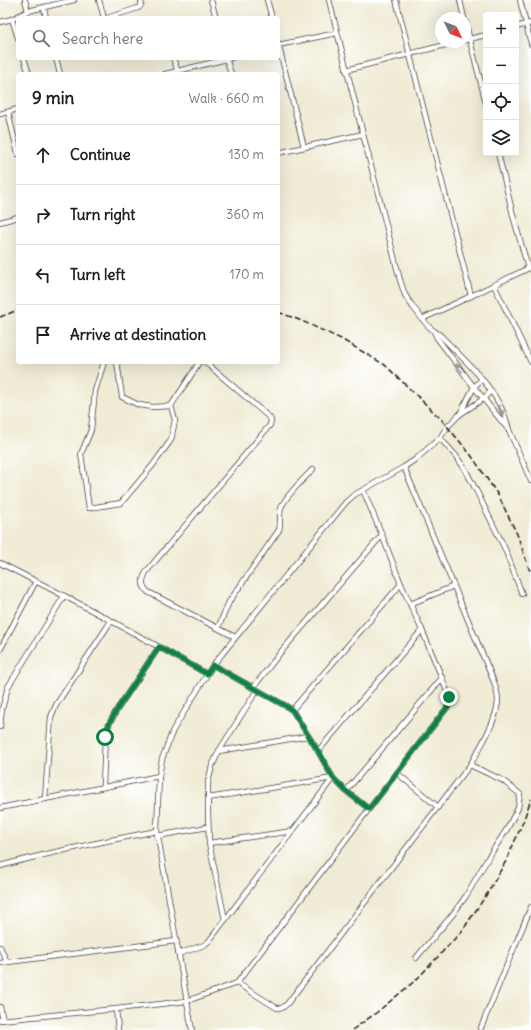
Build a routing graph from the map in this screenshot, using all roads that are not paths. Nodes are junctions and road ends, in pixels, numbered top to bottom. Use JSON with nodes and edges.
{"nodes":[{"id":1,"x":25,"y":0,"type":"edge"},
{"id":2,"x":74,"y":0,"type":"edge"},
{"id":3,"x":99,"y":0,"type":"edge"},
{"id":4,"x":141,"y":0,"type":"edge"},
{"id":5,"x":211,"y":0,"type":"edge"},
{"id":6,"x":267,"y":0,"type":"edge"},
{"id":7,"x":329,"y":0,"type":"edge"},
{"id":8,"x":396,"y":0,"type":"edge"},
{"id":9,"x":460,"y":0,"type":"edge"},
{"id":10,"x":520,"y":0,"type":"edge"},
{"id":11,"x":44,"y":8,"type":"junction"},
{"id":12,"x":28,"y":12,"type":"junction"},
{"id":13,"x":463,"y":12,"type":"edge"},
{"id":14,"x":19,"y":16,"type":"edge"},
{"id":15,"x":46,"y":16,"type":"edge"},
{"id":16,"x":103,"y":16,"type":"edge"},
{"id":17,"x":113,"y":16,"type":"edge"},
{"id":18,"x":215,"y":16,"type":"edge"},
{"id":19,"x":271,"y":16,"type":"edge"},
{"id":20,"x":16,"y":17,"type":"edge"},
{"id":21,"x":12,"y":19,"type":"junction"},
{"id":22,"x":0,"y":22,"type":"edge"},
{"id":23,"x":528,"y":24,"type":"edge"},
{"id":24,"x":16,"y":32,"type":"edge"},
{"id":25,"x":337,"y":33,"type":"junction"},
{"id":26,"x":483,"y":36,"type":"edge"},
{"id":27,"x":471,"y":39,"type":"edge"},
{"id":28,"x":531,"y":44,"type":"edge"},
{"id":29,"x":280,"y":45,"type":"edge"},
{"id":30,"x":435,"y":48,"type":"edge"},
{"id":31,"x":469,"y":48,"type":"edge"},
{"id":32,"x":280,"y":53,"type":"edge"},
{"id":33,"x":409,"y":54,"type":"junction"},
{"id":34,"x":25,"y":60,"type":"edge"},
{"id":35,"x":56,"y":60,"type":"edge"},
{"id":36,"x":174,"y":60,"type":"edge"},
{"id":37,"x":221,"y":60,"type":"edge"},
{"id":38,"x":228,"y":60,"type":"edge"},
{"id":39,"x":346,"y":70,"type":"junction"},
{"id":40,"x":28,"y":72,"type":"edge"},
{"id":41,"x":60,"y":72,"type":"edge"},
{"id":42,"x":178,"y":72,"type":"edge"},
{"id":43,"x":230,"y":72,"type":"edge"},
{"id":44,"x":483,"y":93,"type":"edge"},
{"id":45,"x":16,"y":110,"type":"edge"},
{"id":46,"x":8,"y":112,"type":"junction"},
{"id":47,"x":0,"y":114,"type":"edge"},
{"id":48,"x":363,"y":134,"type":"junction"},
{"id":49,"x":16,"y":146,"type":"edge"},
{"id":50,"x":304,"y":147,"type":"junction"},
{"id":51,"x":280,"y":153,"type":"edge"},
{"id":52,"x":499,"y":156,"type":"edge"},
{"id":53,"x":16,"y":218,"type":"edge"},
{"id":54,"x":0,"y":222,"type":"edge"},
{"id":55,"x":530,"y":268,"type":"edge"},
{"id":56,"x":494,"y":286,"type":"junction"},
{"id":57,"x":471,"y":296,"type":"junction"},
{"id":58,"x":422,"y":319,"type":"junction"},
{"id":59,"x":434,"y":331,"type":"junction"},
{"id":60,"x":531,"y":362,"type":"edge"},
{"id":61,"x":103,"y":364,"type":"edge"},
{"id":62,"x":117,"y":364,"type":"edge"},
{"id":63,"x":199,"y":364,"type":"edge"},
{"id":64,"x":207,"y":364,"type":"edge"},
{"id":65,"x":482,"y":379,"type":"junction"},
{"id":66,"x":474,"y":387,"type":"junction"},
{"id":67,"x":491,"y":391,"type":"junction"},
{"id":68,"x":483,"y":398,"type":"junction"},
{"id":69,"x":171,"y":406,"type":"junction"},
{"id":70,"x":459,"y":415,"type":"junction"},
{"id":71,"x":509,"y":430,"type":"junction"},
{"id":72,"x":440,"y":438,"type":"junction"},
{"id":73,"x":404,"y":467,"type":"junction"},
{"id":74,"x":313,"y":469,"type":"dead end"},
{"id":75,"x":531,"y":481,"type":"edge"},
{"id":76,"x":363,"y":490,"type":"junction"},
{"id":77,"x":382,"y":535,"type":"junction"},
{"id":78,"x":0,"y":563,"type":"edge"},
{"id":79,"x":36,"y":581,"type":"junction"},
{"id":80,"x":401,"y":584,"type":"junction"},
{"id":81,"x":454,"y":586,"type":"junction"},
{"id":82,"x":522,"y":594,"type":"dead end"},
{"id":83,"x":64,"y":596,"type":"junction"},
{"id":84,"x":410,"y":604,"type":"junction"},
{"id":85,"x":111,"y":621,"type":"junction"},
{"id":86,"x":218,"y":628,"type":"junction"},
{"id":87,"x":422,"y":630,"type":"junction"},
{"id":88,"x":235,"y":637,"type":"junction"},
{"id":89,"x":159,"y":647,"type":"junction"},
{"id":90,"x":0,"y":650,"type":"edge"},
{"id":91,"x":213,"y":665,"type":"junction"},
{"id":92,"x":207,"y":674,"type":"junction"},
{"id":93,"x":442,"y":678,"type":"junction"},
{"id":94,"x":255,"y":689,"type":"junction"},
{"id":95,"x":292,"y":710,"type":"junction"},
{"id":96,"x":0,"y":727,"type":"edge"},
{"id":97,"x":308,"y":736,"type":"junction"},
{"id":98,"x":219,"y":751,"type":"junction"},
{"id":99,"x":318,"y":751,"type":"junction"},
{"id":100,"x":470,"y":765,"type":"junction"},
{"id":101,"x":397,"y":773,"type":"junction"},
{"id":102,"x":159,"y":776,"type":"junction"},
{"id":103,"x":333,"y":778,"type":"junction"},
{"id":104,"x":102,"y":786,"type":"junction"},
{"id":105,"x":346,"y":791,"type":"junction"},
{"id":106,"x":208,"y":798,"type":"junction"},
{"id":107,"x":45,"y":799,"type":"junction"},
{"id":108,"x":438,"y":807,"type":"junction"},
{"id":109,"x":0,"y":808,"type":"edge"},
{"id":110,"x":369,"y":809,"type":"junction"},
{"id":111,"x":208,"y":827,"type":"junction"},
{"id":112,"x":293,"y":831,"type":"junction"},
{"id":113,"x":157,"y":834,"type":"junction"},
{"id":114,"x":209,"y":843,"type":"junction"},
{"id":115,"x":0,"y":866,"type":"edge"},
{"id":116,"x":531,"y":907,"type":"edge"},
{"id":117,"x":225,"y":920,"type":"junction"},
{"id":118,"x":525,"y":922,"type":"junction"},
{"id":119,"x":531,"y":925,"type":"edge"},
{"id":120,"x":176,"y":941,"type":"junction"},
{"id":121,"x":0,"y":947,"type":"edge"},
{"id":122,"x":178,"y":954,"type":"junction"},
{"id":123,"x":416,"y":958,"type":"dead end"},
{"id":124,"x":7,"y":962,"type":"junction"},
{"id":125,"x":0,"y":963,"type":"edge"},
{"id":126,"x":238,"y":983,"type":"junction"},
{"id":127,"x":187,"y":1001,"type":"junction"},
{"id":128,"x":0,"y":1007,"type":"edge"},
{"id":129,"x":116,"y":1009,"type":"junction"},
{"id":130,"x":1,"y":1020,"type":"edge"},
{"id":131,"x":118,"y":1030,"type":"edge"},
{"id":132,"x":192,"y":1030,"type":"edge"},
{"id":133,"x":480,"y":1030,"type":"edge"}],
"edges":[{"from":1,"to":12,"type":"street"},
{"from":2,"to":11,"type":"street"},
{"from":3,"to":16,"type":"street"},
{"from":4,"to":17,"type":"street"},
{"from":5,"to":18,"type":"street"},
{"from":6,"to":19,"type":"street"},
{"from":7,"to":25,"type":"street"},
{"from":8,"to":33,"type":"street"},
{"from":9,"to":13,"type":"street"},
{"from":10,"to":23,"type":"street"},
{"from":11,"to":12,"type":"street"},
{"from":11,"to":15,"type":"street"},
{"from":12,"to":14,"type":"street"},
{"from":20,"to":21,"type":"street"},
{"from":21,"to":22,"type":"street"},
{"from":21,"to":24,"type":"street"},
{"from":23,"to":28,"type":"street"},
{"from":25,"to":29,"type":"street"},
{"from":25,"to":39,"type":"street"},
{"from":26,"to":27,"type":"street"},
{"from":30,"to":33,"type":"street"},
{"from":31,"to":44,"type":"street"},
{"from":32,"to":50,"type":"street"},
{"from":33,"to":39,"type":"street"},
{"from":33,"to":57,"type":"street"},
{"from":34,"to":40,"type":"street"},
{"from":35,"to":41,"type":"street"},
{"from":36,"to":42,"type":"street"},
{"from":37,"to":42,"type":"street"},
{"from":38,"to":43,"type":"street"},
{"from":39,"to":48,"type":"street"},
{"from":45,"to":46,"type":"street"},
{"from":46,"to":47,"type":"street"},
{"from":46,"to":49,"type":"street"},
{"from":48,"to":50,"type":"street"},
{"from":48,"to":58,"type":"street"},
{"from":50,"to":51,"type":"street"},
{"from":52,"to":55,"type":"street"},
{"from":53,"to":54,"type":"street"},
{"from":55,"to":56,"type":"street"},
{"from":56,"to":57,"type":"street"},
{"from":56,"to":60,"type":"street"},
{"from":57,"to":58,"type":"street"},
{"from":58,"to":59,"type":"street"},
{"from":59,"to":65,"type":"street"},
{"from":66,"to":59,"type":"street","one_way":true},
{"from":61,"to":69,"type":"street"},
{"from":62,"to":69,"type":"street"},
{"from":63,"to":69,"type":"street"},
{"from":64,"to":86,"type":"street"},
{"from":65,"to":66,"type":"street"},
{"from":65,"to":67,"type":"street"},
{"from":66,"to":68,"type":"street"},
{"from":66,"to":70,"type":"street"},
{"from":67,"to":68,"type":"street"},
{"from":67,"to":71,"type":"street","one_way":true},
{"from":68,"to":70,"type":"street"},
{"from":68,"to":71,"type":"street"},
{"from":70,"to":72,"type":"street"},
{"from":71,"to":75,"type":"street"},
{"from":72,"to":73,"type":"street"},
{"from":72,"to":82,"type":"street"},
{"from":73,"to":76,"type":"street"},
{"from":73,"to":81,"type":"street"},
{"from":74,"to":86,"type":"street"},
{"from":76,"to":77,"type":"street"},
{"from":76,"to":88,"type":"street"},
{"from":77,"to":80,"type":"street"},
{"from":77,"to":94,"type":"street"},
{"from":78,"to":79,"type":"street"},
{"from":79,"to":83,"type":"street"},
{"from":79,"to":90,"type":"street"},
{"from":80,"to":84,"type":"street"},
{"from":80,"to":95,"type":"street"},
{"from":81,"to":84,"type":"street"},
{"from":81,"to":100,"type":"street"},
{"from":83,"to":85,"type":"street"},
{"from":83,"to":96,"type":"street"},
{"from":84,"to":87,"type":"street"},
{"from":85,"to":89,"type":"street"},
{"from":85,"to":107,"type":"street"},
{"from":86,"to":88,"type":"street"},
{"from":87,"to":93,"type":"street"},
{"from":87,"to":99,"type":"street"},
{"from":88,"to":91,"type":"street"},
{"from":89,"to":92,"type":"street"},
{"from":89,"to":104,"type":"street"},
{"from":91,"to":92,"type":"street"},
{"from":91,"to":94,"type":"street"},
{"from":92,"to":102,"type":"street"},
{"from":93,"to":101,"type":"street"},
{"from":93,"to":105,"type":"street"},
{"from":94,"to":95,"type":"street"},
{"from":94,"to":98,"type":"street"},
{"from":95,"to":97,"type":"street"},
{"from":97,"to":98,"type":"street"},
{"from":97,"to":99,"type":"street"},
{"from":98,"to":106,"type":"street"},
{"from":99,"to":103,"type":"street"},
{"from":100,"to":108,"type":"street"},
{"from":100,"to":123,"type":"street"},
{"from":101,"to":108,"type":"street"},
{"from":101,"to":110,"type":"street"},
{"from":102,"to":104,"type":"street"},
{"from":102,"to":113,"type":"street"},
{"from":103,"to":105,"type":"street"},
{"from":103,"to":106,"type":"street"},
{"from":103,"to":112,"type":"street"},
{"from":104,"to":107,"type":"street"},
{"from":105,"to":110,"type":"street"},
{"from":106,"to":111,"type":"street"},
{"from":107,"to":109,"type":"street"},
{"from":108,"to":126,"type":"street"},
{"from":110,"to":126,"type":"street"},
{"from":111,"to":113,"type":"street"},
{"from":111,"to":114,"type":"street"},
{"from":112,"to":114,"type":"street"},
{"from":112,"to":117,"type":"street"},
{"from":113,"to":115,"type":"street"},
{"from":113,"to":120,"type":"street"},
{"from":114,"to":117,"type":"street"},
{"from":116,"to":118,"type":"street"},
{"from":117,"to":122,"type":"street"},
{"from":118,"to":119,"type":"street"},
{"from":118,"to":133,"type":"street"},
{"from":120,"to":122,"type":"street"},
{"from":120,"to":124,"type":"street"},
{"from":121,"to":124,"type":"street"},
{"from":122,"to":127,"type":"street"},
{"from":124,"to":125,"type":"street"},
{"from":126,"to":127,"type":"street"},
{"from":127,"to":129,"type":"street"},
{"from":127,"to":132,"type":"street"},
{"from":128,"to":130,"type":"street"},
{"from":129,"to":130,"type":"street"},
{"from":129,"to":131,"type":"street"}]}
